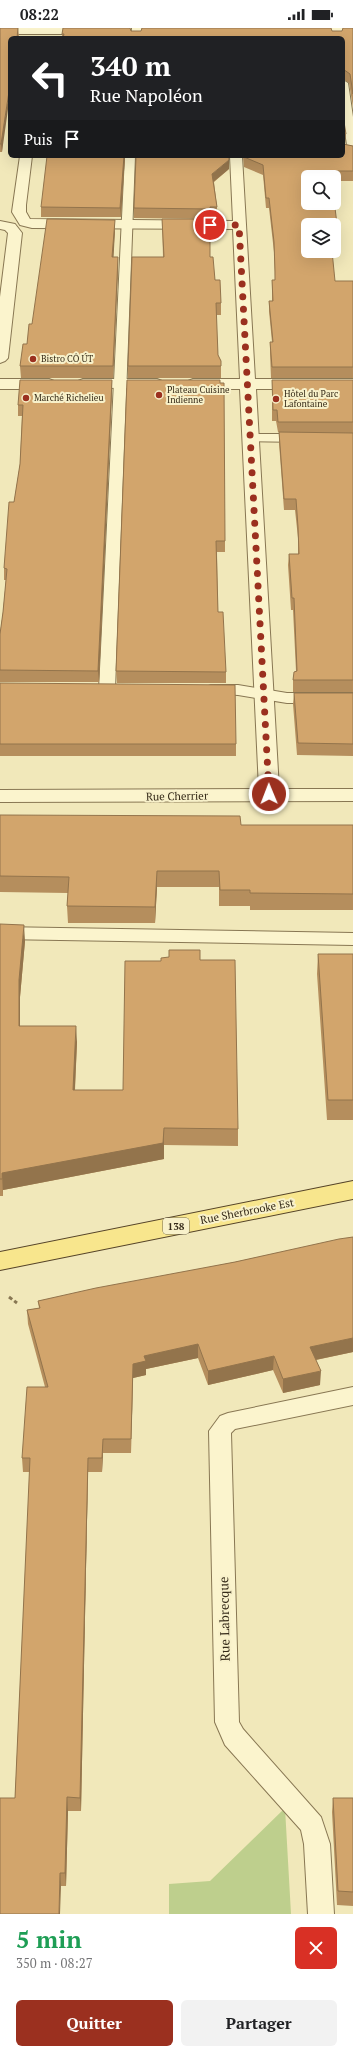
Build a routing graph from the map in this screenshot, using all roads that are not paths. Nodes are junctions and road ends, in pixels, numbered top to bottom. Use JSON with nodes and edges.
{"nodes":[{"id":1,"x":0,"y":31,"type":"edge"},
{"id":2,"x":106,"y":31,"type":"edge"},
{"id":3,"x":121,"y":31,"type":"edge"},
{"id":4,"x":151,"y":31,"type":"edge"},
{"id":5,"x":289,"y":31,"type":"edge"},
{"id":6,"x":353,"y":31,"type":"edge"},
{"id":7,"x":42,"y":32,"type":"edge"},
{"id":8,"x":136,"y":32,"type":"edge"},
{"id":9,"x":336,"y":32,"type":"edge"},
{"id":10,"x":345,"y":102,"type":"edge"},
{"id":11,"x":350,"y":150,"type":"edge"},
{"id":12,"x":26,"y":158,"type":"edge"},
{"id":13,"x":130,"y":158,"type":"edge"},
{"id":14,"x":236,"y":158,"type":"edge"},
{"id":15,"x":127,"y":225,"type":"junction"},
{"id":16,"x":239,"y":225,"type":"junction"},
{"id":17,"x":5,"y":226,"type":"edge"},
{"id":18,"x":0,"y":352,"type":"edge"},
{"id":19,"x":0,"y":384,"type":"edge"},
{"id":20,"x":121,"y":384,"type":"junction"},
{"id":21,"x":248,"y":384,"type":"junction"},
{"id":22,"x":353,"y":384,"type":"edge"},
{"id":23,"x":250,"y":438,"type":"junction"},
{"id":24,"x":316,"y":438,"type":"edge"},
{"id":25,"x":107,"y":689,"type":"edge"},
{"id":26,"x":200,"y":690,"type":"edge"},
{"id":27,"x":263,"y":694,"type":"junction"},
{"id":28,"x":353,"y":698,"type":"edge"},
{"id":29,"x":269,"y":794,"type":"junction"},
{"id":30,"x":353,"y":795,"type":"edge"},
{"id":31,"x":0,"y":796,"type":"edge"},
{"id":32,"x":0,"y":933,"type":"edge"},
{"id":33,"x":353,"y":939,"type":"edge"},
{"id":34,"x":353,"y":1190,"type":"edge"},
{"id":35,"x":0,"y":1261,"type":"edge"},
{"id":36,"x":353,"y":1396,"type":"edge"},
{"id":37,"x":321,"y":1914,"type":"edge"}],
"edges":[{"from":1,"to":7,"type":"street"},
{"from":2,"to":7,"type":"street"},
{"from":3,"to":8,"type":"street"},
{"from":4,"to":8,"type":"street"},
{"from":5,"to":9,"type":"street"},
{"from":6,"to":9,"type":"street"},
{"from":10,"to":11,"type":"lane"},
{"from":12,"to":15,"type":"street"},
{"from":13,"to":15,"type":"lane"},
{"from":14,"to":16,"type":"street"},
{"from":15,"to":16,"type":"street"},
{"from":15,"to":20,"type":"lane"},
{"from":16,"to":21,"type":"street"},
{"from":17,"to":18,"type":"street"},
{"from":19,"to":20,"type":"street"},
{"from":20,"to":21,"type":"street"},
{"from":20,"to":25,"type":"lane"},
{"from":21,"to":22,"type":"street"},
{"from":21,"to":23,"type":"street"},
{"from":23,"to":24,"type":"lane"},
{"from":23,"to":27,"type":"street"},
{"from":26,"to":27,"type":"lane"},
{"from":27,"to":28,"type":"lane"},
{"from":27,"to":29,"type":"street"},
{"from":29,"to":30,"type":"street","name":"Rue Cherrier"},
{"from":29,"to":31,"type":"street","name":"Rue Cherrier"},
{"from":32,"to":33,"type":"lane"},
{"from":34,"to":35,"type":"main road","name":"Rue Sherbrooke Est","number":"138"},
{"from":36,"to":37,"type":"lane","name":"Rue Labrecque"}]}
